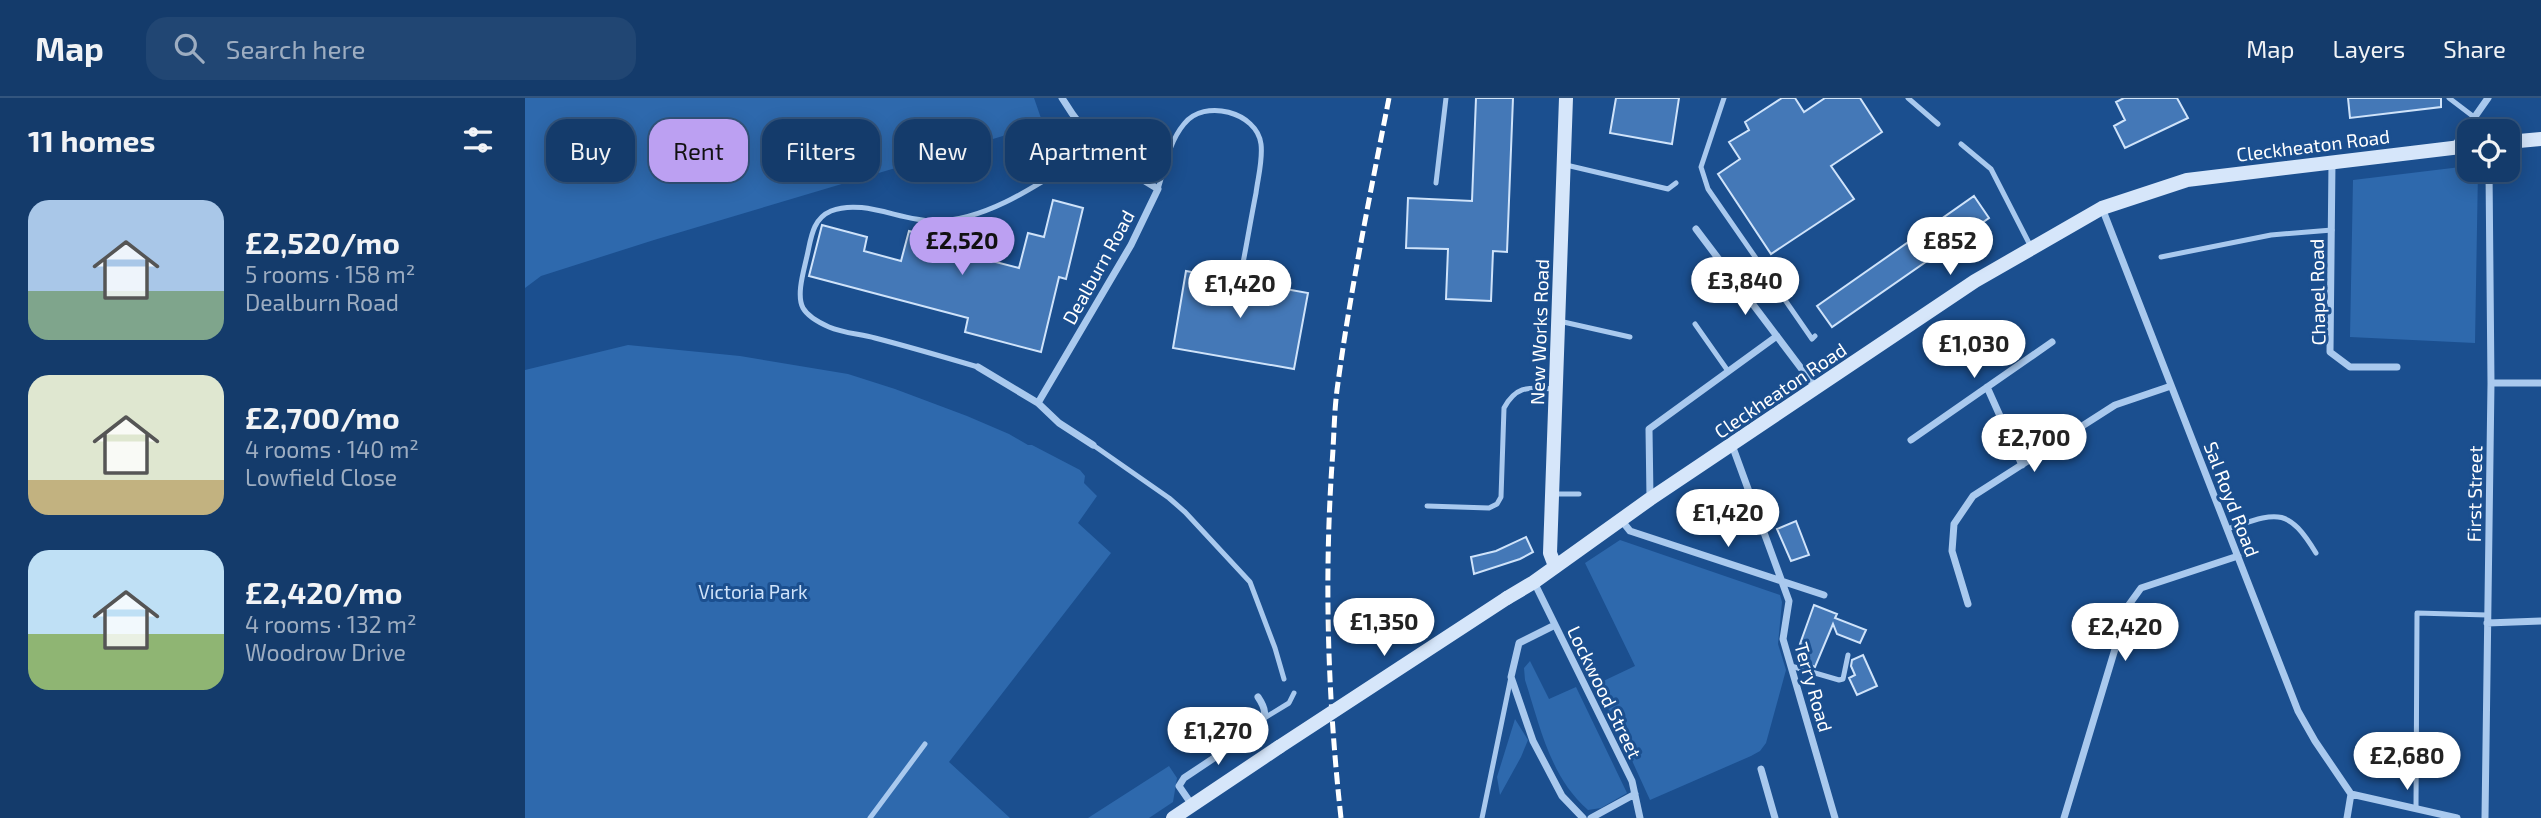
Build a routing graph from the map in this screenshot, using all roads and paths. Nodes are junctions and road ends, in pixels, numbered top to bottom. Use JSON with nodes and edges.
{"nodes":[{"id":1,"x":1062,"y":98,"type":"edge"},
{"id":2,"x":1446,"y":98,"type":"edge"},
{"id":3,"x":1566,"y":98,"type":"edge"},
{"id":4,"x":1724,"y":98,"type":"edge"},
{"id":5,"x":1908,"y":98,"type":"edge"},
{"id":6,"x":2449,"y":98,"type":"edge"},
{"id":7,"x":2488,"y":98,"type":"edge"},
{"id":8,"x":2474,"y":117,"type":"junction"},
{"id":9,"x":1075,"y":119,"type":"edge"},
{"id":10,"x":1938,"y":124,"type":"dead end"},
{"id":11,"x":2541,"y":139,"type":"edge"},
{"id":12,"x":2520,"y":141,"type":"edge"},
{"id":13,"x":1961,"y":144,"type":"dead end"},
{"id":14,"x":2453,"y":148,"type":"junction"},
{"id":15,"x":2457,"y":148,"type":"edge"},
{"id":16,"x":2332,"y":162,"type":"junction"},
{"id":17,"x":1563,"y":164,"type":"junction"},
{"id":18,"x":1038,"y":182,"type":"edge"},
{"id":19,"x":1147,"y":182,"type":"edge"},
{"id":20,"x":2489,"y":182,"type":"edge"},
{"id":21,"x":1436,"y":183,"type":"dead end"},
{"id":22,"x":1676,"y":183,"type":"dead end"},
{"id":23,"x":1158,"y":189,"type":"junction"},
{"id":24,"x":2102,"y":208,"type":"junction"},
{"id":25,"x":1696,"y":229,"type":"dead end"},
{"id":26,"x":2332,"y":230,"type":"junction"},
{"id":27,"x":2031,"y":248,"type":"junction"},
{"id":28,"x":2161,"y":257,"type":"dead end"},
{"id":29,"x":1242,"y":268,"type":"dead end"},
{"id":30,"x":1559,"y":321,"type":"junction"},
{"id":31,"x":1695,"y":324,"type":"dead end"},
{"id":32,"x":1777,"y":336,"type":"junction"},
{"id":33,"x":1815,"y":336,"type":"dead end"},
{"id":34,"x":1630,"y":337,"type":"dead end"},
{"id":35,"x":2052,"y":342,"type":"dead end"},
{"id":36,"x":978,"y":367,"type":"joint"},
{"id":37,"x":2397,"y":367,"type":"dead end"},
{"id":38,"x":1728,"y":371,"type":"junction"},
{"id":39,"x":2491,"y":383,"type":"junction"},
{"id":40,"x":2541,"y":383,"type":"edge"},
{"id":41,"x":2171,"y":386,"type":"junction"},
{"id":42,"x":1987,"y":387,"type":"junction"},
{"id":43,"x":1817,"y":388,"type":"junction"},
{"id":44,"x":1557,"y":389,"type":"junction"},
{"id":45,"x":1038,"y":402,"type":"junction"},
{"id":46,"x":1911,"y":440,"type":"dead end"},
{"id":47,"x":1093,"y":445,"type":"joint"},
{"id":48,"x":1732,"y":446,"type":"junction"},
{"id":49,"x":2022,"y":465,"type":"junction"},
{"id":50,"x":1553,"y":494,"type":"junction"},
{"id":51,"x":1579,"y":494,"type":"dead end"},
{"id":52,"x":1650,"y":499,"type":"junction"},
{"id":53,"x":1427,"y":506,"type":"dead end"},
{"id":54,"x":1622,"y":521,"type":"junction"},
{"id":55,"x":2227,"y":529,"type":"junction"},
{"id":56,"x":2316,"y":553,"type":"dead end"},
{"id":57,"x":2238,"y":556,"type":"junction"},
{"id":58,"x":1555,"y":566,"type":"junction"},
{"id":59,"x":1780,"y":581,"type":"junction"},
{"id":60,"x":1534,"y":582,"type":"junction"},
{"id":61,"x":1823,"y":594,"type":"dead end"},
{"id":62,"x":1968,"y":604,"type":"dead end"},
{"id":63,"x":2487,"y":619,"type":"junction"},
{"id":64,"x":2541,"y":621,"type":"edge"},
{"id":65,"x":1555,"y":625,"type":"junction"},
{"id":66,"x":1848,"y":655,"type":"dead end"},
{"id":67,"x":1791,"y":666,"type":"junction"},
{"id":68,"x":1511,"y":677,"type":"junction"},
{"id":69,"x":1284,"y":679,"type":"dead end"},
{"id":70,"x":1294,"y":693,"type":"dead end"},
{"id":71,"x":1258,"y":697,"type":"dead end"},
{"id":72,"x":1266,"y":718,"type":"junction"},
{"id":73,"x":925,"y":744,"type":"dead end"},
{"id":74,"x":1761,"y":769,"type":"dead end"},
{"id":75,"x":1635,"y":794,"type":"junction"},
{"id":76,"x":2351,"y":794,"type":"junction"},
{"id":77,"x":1192,"y":805,"type":"junction"},
{"id":78,"x":2416,"y":809,"type":"junction"},
{"id":79,"x":870,"y":818,"type":"edge"},
{"id":80,"x":1173,"y":818,"type":"edge"},
{"id":81,"x":1482,"y":818,"type":"edge"},
{"id":82,"x":1583,"y":818,"type":"edge"},
{"id":83,"x":1591,"y":818,"type":"edge"},
{"id":84,"x":1640,"y":818,"type":"edge"},
{"id":85,"x":1775,"y":818,"type":"edge"},
{"id":86,"x":1835,"y":818,"type":"edge"},
{"id":87,"x":2064,"y":818,"type":"edge"},
{"id":88,"x":2347,"y":818,"type":"edge"},
{"id":89,"x":2457,"y":818,"type":"edge"},
{"id":90,"x":2485,"y":818,"type":"edge"}],
"edges":[{"from":1,"to":9,"type":"street"},
{"from":2,"to":21,"type":"lane"},
{"from":3,"to":17,"type":"street","name":"New Works Road"},
{"from":4,"to":33,"type":"lane"},
{"from":5,"to":10,"type":"lane"},
{"from":6,"to":8,"type":"lane"},
{"from":7,"to":8,"type":"street"},
{"from":8,"to":14,"type":"street"},
{"from":11,"to":12,"type":"street"},
{"from":13,"to":27,"type":"lane"},
{"from":14,"to":15,"type":"street","name":"Cleckheaton Road"},
{"from":14,"to":16,"type":"street","name":"Cleckheaton Road"},
{"from":16,"to":24,"type":"street","name":"Cleckheaton Road"},
{"from":16,"to":26,"type":"street","name":"Chapel Road"},
{"from":17,"to":22,"type":"lane"},
{"from":17,"to":30,"type":"street","name":"New Works Road"},
{"from":18,"to":36,"type":"lane"},
{"from":19,"to":23,"type":"street"},
{"from":20,"to":39,"type":"street","name":"First Street"},
{"from":23,"to":29,"type":"lane"},
{"from":23,"to":45,"type":"street","name":"Dealburn Road"},
{"from":24,"to":27,"type":"street","name":"Cleckheaton Road"},
{"from":24,"to":41,"type":"street","name":"Sal Royd Road"},
{"from":25,"to":32,"type":"street"},
{"from":26,"to":28,"type":"lane"},
{"from":26,"to":37,"type":"street","name":"Chapel Road"},
{"from":27,"to":43,"type":"street","name":"Cleckheaton Road"},
{"from":30,"to":34,"type":"lane"},
{"from":30,"to":44,"type":"street","name":"New Works Road"},
{"from":31,"to":38,"type":"lane"},
{"from":32,"to":38,"type":"street"},
{"from":32,"to":43,"type":"street"},
{"from":35,"to":42,"type":"street"},
{"from":36,"to":45,"type":"street"},
{"from":38,"to":52,"type":"street"},
{"from":39,"to":40,"type":"street"},
{"from":39,"to":63,"type":"street","name":"First Street"},
{"from":41,"to":49,"type":"street"},
{"from":41,"to":55,"type":"street","name":"Sal Royd Road"},
{"from":42,"to":46,"type":"street"},
{"from":42,"to":49,"type":"street"},
{"from":43,"to":48,"type":"street","name":"Cleckheaton Road"},
{"from":44,"to":50,"type":"street","name":"New Works Road"},
{"from":44,"to":53,"type":"lane"},
{"from":45,"to":47,"type":"street"},
{"from":47,"to":69,"type":"lane"},
{"from":48,"to":52,"type":"street","name":"Cleckheaton Road"},
{"from":48,"to":59,"type":"street","name":"Terry Road"},
{"from":49,"to":62,"type":"street"},
{"from":50,"to":51,"type":"lane"},
{"from":50,"to":58,"type":"street","name":"New Works Road"},
{"from":52,"to":54,"type":"street","name":"Cleckheaton Road"},
{"from":54,"to":58,"type":"street","name":"Cleckheaton Road"},
{"from":54,"to":59,"type":"street"},
{"from":55,"to":56,"type":"lane"},
{"from":55,"to":57,"type":"street","name":"Sal Royd Road"},
{"from":57,"to":76,"type":"street","name":"Sal Royd Road"},
{"from":57,"to":87,"type":"street"},
{"from":58,"to":60,"type":"street","name":"Cleckheaton Road"},
{"from":59,"to":61,"type":"street"},
{"from":59,"to":67,"type":"street","name":"Terry Road"},
{"from":60,"to":65,"type":"street","name":"Lockwood Street"},
{"from":60,"to":77,"type":"street","name":"Cleckheaton Road","bridge":true},
{"from":63,"to":64,"type":"street"},
{"from":63,"to":78,"type":"lane"},
{"from":63,"to":90,"type":"street","name":"First Street"},
{"from":65,"to":68,"type":"street"},
{"from":65,"to":75,"type":"street","name":"Lockwood Street"},
{"from":66,"to":67,"type":"lane"},
{"from":67,"to":86,"type":"street","name":"Terry Road"},
{"from":68,"to":81,"type":"lane"},
{"from":68,"to":82,"type":"street"},
{"from":70,"to":72,"type":"lane"},
{"from":71,"to":72,"type":"street"},
{"from":72,"to":77,"type":"street"},
{"from":73,"to":79,"type":"lane"},
{"from":74,"to":85,"type":"street"},
{"from":75,"to":83,"type":"street"},
{"from":75,"to":84,"type":"street","name":"Lockwood Street"},
{"from":76,"to":78,"type":"street"},
{"from":76,"to":88,"type":"street"},
{"from":77,"to":80,"type":"street","name":"Cleckheaton Road"},
{"from":78,"to":89,"type":"street"}]}
